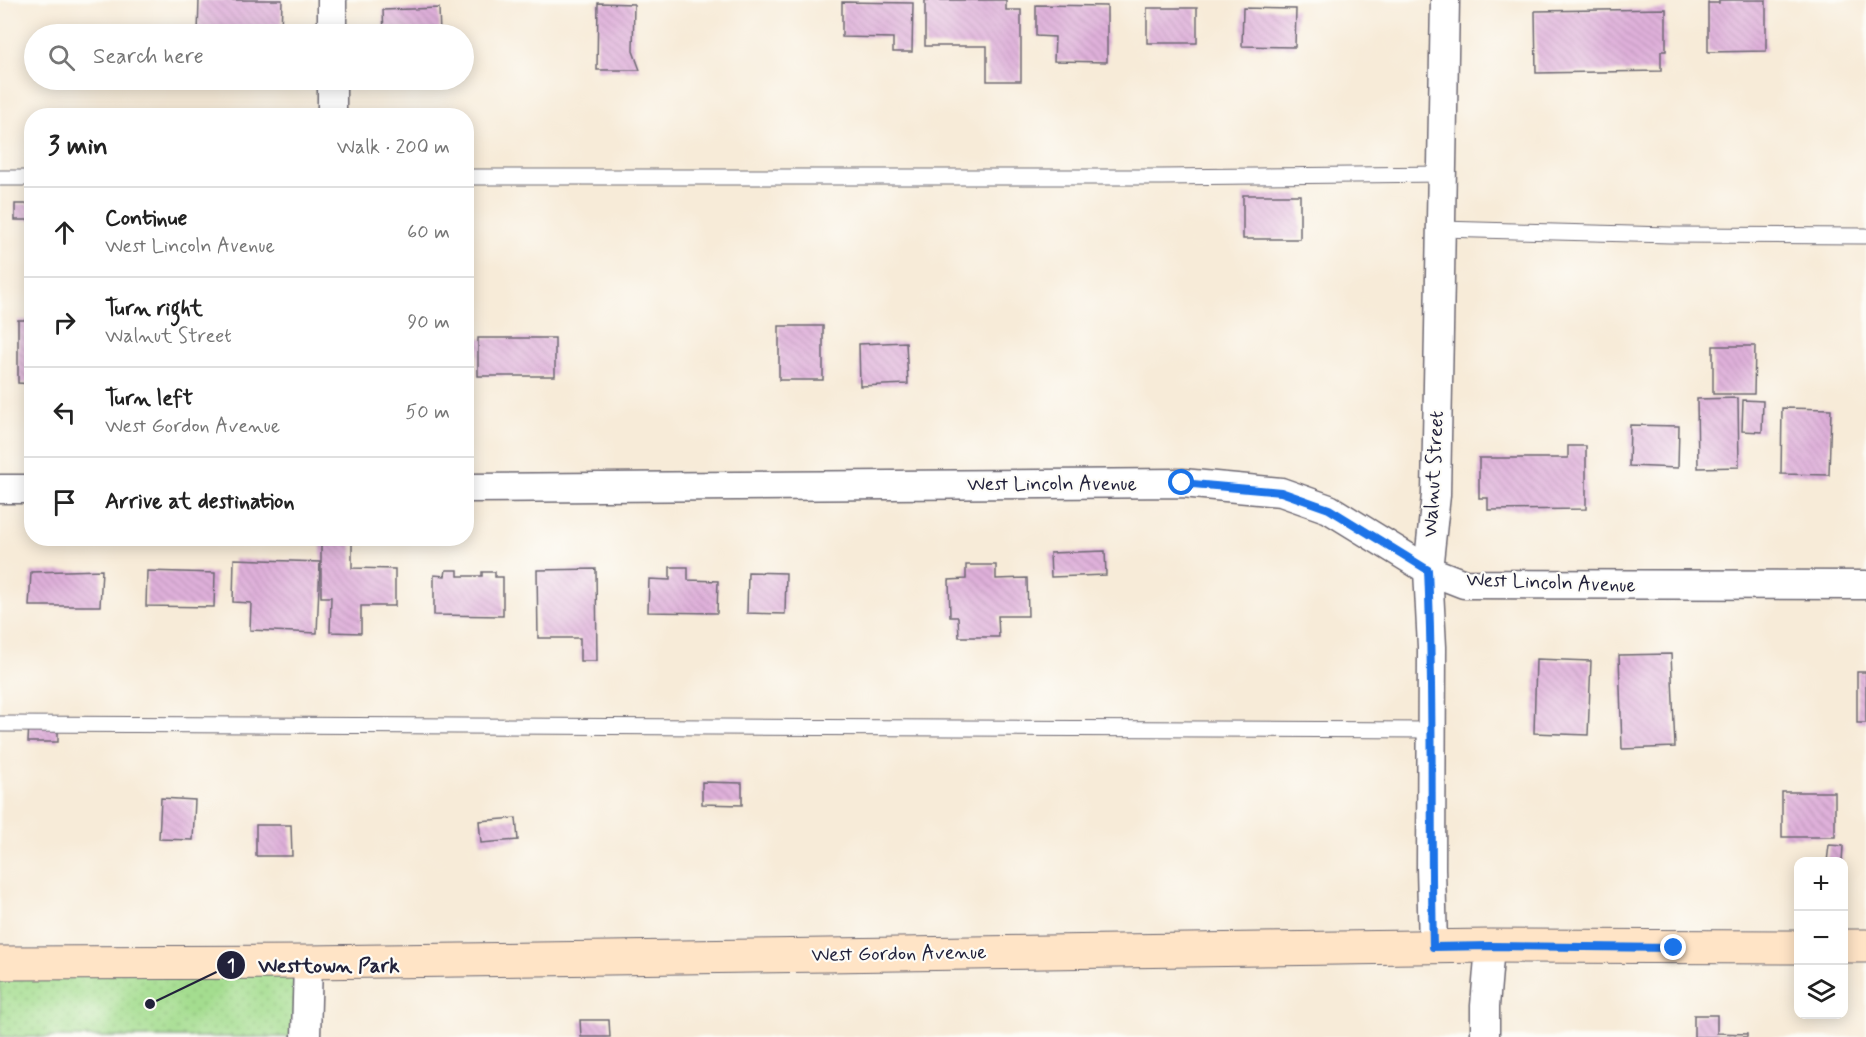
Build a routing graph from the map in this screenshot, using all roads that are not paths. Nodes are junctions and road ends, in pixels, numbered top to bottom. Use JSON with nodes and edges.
{"nodes":[{"id":1,"x":332,"y":0,"type":"edge"},
{"id":2,"x":1445,"y":0,"type":"edge"},
{"id":3,"x":332,"y":24,"type":"edge"},
{"id":4,"x":332,"y":90,"type":"edge"},
{"id":5,"x":332,"y":108,"type":"edge"},
{"id":6,"x":1442,"y":174,"type":"junction"},
{"id":7,"x":474,"y":177,"type":"edge"},
{"id":8,"x":0,"y":178,"type":"edge"},
{"id":9,"x":24,"y":178,"type":"edge"},
{"id":10,"x":1441,"y":229,"type":"junction"},
{"id":11,"x":1866,"y":236,"type":"edge"},
{"id":12,"x":474,"y":488,"type":"edge"},
{"id":13,"x":0,"y":489,"type":"edge"},
{"id":14,"x":24,"y":489,"type":"edge"},
{"id":15,"x":1428,"y":570,"type":"junction"},
{"id":16,"x":1866,"y":585,"type":"edge"},
{"id":17,"x":0,"y":724,"type":"edge"},
{"id":18,"x":1431,"y":730,"type":"junction"},
{"id":19,"x":1490,"y":946,"type":"junction"},
{"id":20,"x":1848,"y":946,"type":"edge"},
{"id":21,"x":1866,"y":946,"type":"edge"},
{"id":22,"x":1433,"y":947,"type":"junction"},
{"id":23,"x":1794,"y":947,"type":"edge"},
{"id":24,"x":308,"y":962,"type":"junction"},
{"id":25,"x":0,"y":963,"type":"edge"},
{"id":26,"x":306,"y":1037,"type":"edge"},
{"id":27,"x":1485,"y":1037,"type":"edge"}],
"edges":[{"from":1,"to":3,"type":"street"},
{"from":2,"to":6,"type":"street","name":"Walnut Street"},
{"from":4,"to":5,"type":"street"},
{"from":6,"to":7,"type":"lane"},
{"from":6,"to":10,"type":"street","name":"Walnut Street"},
{"from":8,"to":9,"type":"lane"},
{"from":10,"to":11,"type":"lane"},
{"from":10,"to":15,"type":"street","name":"Walnut Street"},
{"from":12,"to":15,"type":"street","name":"West Lincoln Avenue"},
{"from":13,"to":14,"type":"street"},
{"from":15,"to":16,"type":"street","name":"West Lincoln Avenue"},
{"from":15,"to":18,"type":"street","name":"Walnut Street"},
{"from":17,"to":18,"type":"lane"},
{"from":18,"to":22,"type":"street","name":"Walnut Street"},
{"from":19,"to":22,"type":"street","name":"West Gordon Avenue"},
{"from":19,"to":23,"type":"street","name":"West Gordon Avenue"},
{"from":19,"to":27,"type":"street"},
{"from":20,"to":21,"type":"street"},
{"from":22,"to":24,"type":"street","name":"West Gordon Avenue"},
{"from":24,"to":25,"type":"street","name":"West Gordon Avenue"},
{"from":24,"to":26,"type":"street"}]}
